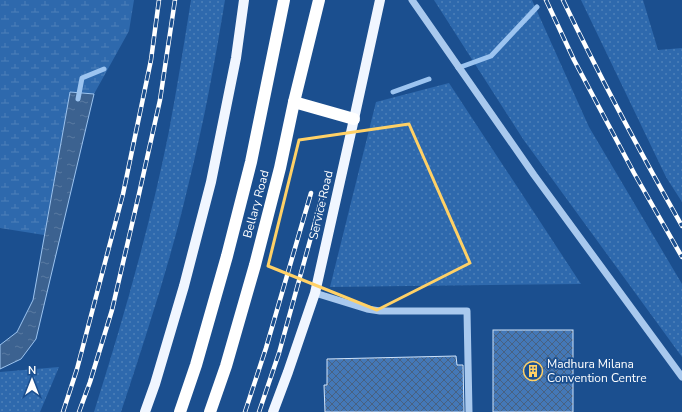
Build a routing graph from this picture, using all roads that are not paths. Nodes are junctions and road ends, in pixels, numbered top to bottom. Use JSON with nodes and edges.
{"nodes":[{"id":1,"x":244,"y":0,"type":"edge"},
{"id":2,"x":284,"y":0,"type":"edge"},
{"id":3,"x":319,"y":0,"type":"edge"},
{"id":4,"x":380,"y":0,"type":"edge"},
{"id":5,"x":412,"y":0,"type":"edge"},
{"id":6,"x":294,"y":104,"type":"junction"},
{"id":7,"x":354,"y":119,"type":"junction"},
{"id":8,"x":315,"y":293,"type":"junction"},
{"id":9,"x":682,"y":377,"type":"edge"},
{"id":10,"x":144,"y":412,"type":"edge"},
{"id":11,"x":180,"y":412,"type":"edge"},
{"id":12,"x":210,"y":412,"type":"edge"},
{"id":13,"x":273,"y":412,"type":"edge"},
{"id":14,"x":469,"y":412,"type":"edge"}],
"edges":[{"from":1,"to":10,"type":"main road"},
{"from":2,"to":11,"type":"highway","name":"Bellary Road"},
{"from":3,"to":6,"type":"highway","name":"Bellary Road"},
{"from":4,"to":7,"type":"main road","name":"Service Road"},
{"from":5,"to":9,"type":"street"},
{"from":6,"to":7,"type":"highway"},
{"from":6,"to":12,"type":"highway","name":"Bellary Road"},
{"from":7,"to":8,"type":"main road","name":"Service Road"},
{"from":8,"to":13,"type":"main road","name":"Service Road"},
{"from":8,"to":14,"type":"street"}]}
